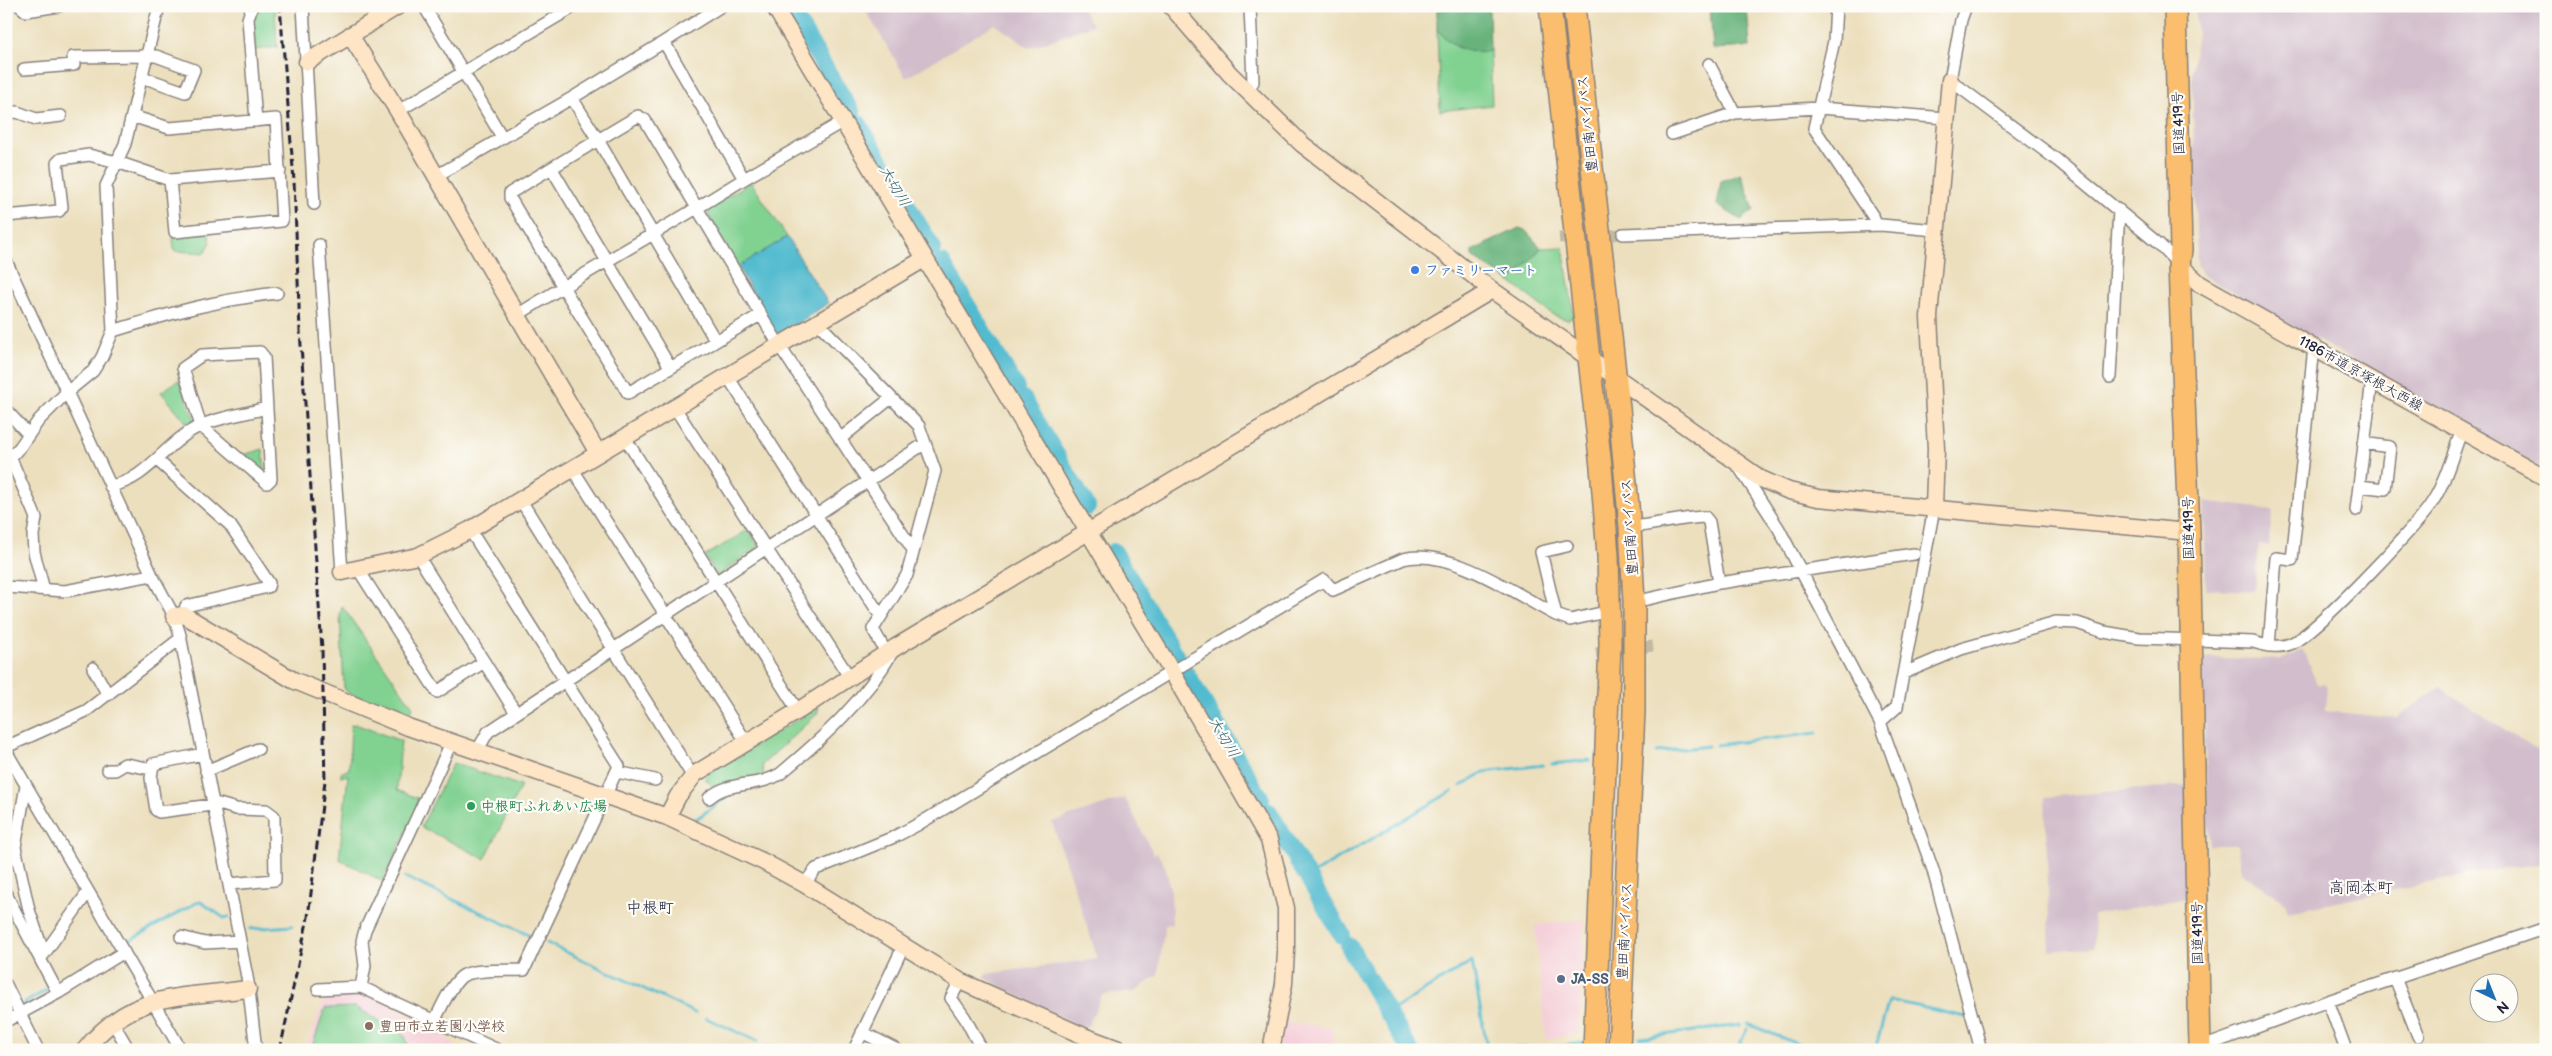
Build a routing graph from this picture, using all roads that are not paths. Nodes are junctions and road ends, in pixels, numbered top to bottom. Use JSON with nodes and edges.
{"nodes":[{"id":1,"x":20,"y":6,"type":"edge"},
{"id":2,"x":59,"y":6,"type":"edge"},
{"id":3,"x":159,"y":6,"type":"edge"},
{"id":4,"x":252,"y":6,"type":"edge"},
{"id":5,"x":303,"y":6,"type":"edge"},
{"id":6,"x":398,"y":6,"type":"edge"},
{"id":7,"x":424,"y":6,"type":"edge"},
{"id":8,"x":574,"y":6,"type":"edge"},
{"id":9,"x":721,"y":6,"type":"edge"},
{"id":10,"x":774,"y":6,"type":"edge"},
{"id":11,"x":1171,"y":6,"type":"edge"},
{"id":12,"x":1250,"y":6,"type":"edge"},
{"id":13,"x":1550,"y":6,"type":"edge"},
{"id":14,"x":1570,"y":6,"type":"edge"},
{"id":15,"x":1836,"y":6,"type":"edge"},
{"id":16,"x":1966,"y":6,"type":"edge"},
{"id":17,"x":2175,"y":6,"type":"edge"},
{"id":18,"x":1575,"y":17,"type":"edge"},
{"id":19,"x":350,"y":35,"type":"junction"},
{"id":20,"x":664,"y":42,"type":"junction"},
{"id":21,"x":147,"y":56,"type":"junction"},
{"id":22,"x":306,"y":62,"type":"junction"},
{"id":23,"x":1709,"y":64,"type":"dead end"},
{"id":24,"x":24,"y":70,"type":"dead end"},
{"id":25,"x":462,"y":72,"type":"junction"},
{"id":26,"x":142,"y":77,"type":"junction"},
{"id":27,"x":1950,"y":80,"type":"junction"},
{"id":28,"x":1246,"y":91,"type":"junction"},
{"id":29,"x":572,"y":98,"type":"junction"},
{"id":30,"x":1816,"y":108,"type":"junction"},
{"id":31,"x":398,"y":111,"type":"junction"},
{"id":32,"x":6,"y":113,"type":"edge"},
{"id":33,"x":1735,"y":113,"type":"junction"},
{"id":34,"x":60,"y":116,"type":"dead end"},
{"id":35,"x":132,"y":116,"type":"junction"},
{"id":36,"x":1946,"y":118,"type":"junction"},
{"id":37,"x":256,"y":121,"type":"junction"},
{"id":38,"x":842,"y":122,"type":"junction"},
{"id":39,"x":1672,"y":134,"type":"dead end"},
{"id":40,"x":502,"y":137,"type":"junction"},
{"id":41,"x":598,"y":140,"type":"junction"},
{"id":42,"x":117,"y":162,"type":"junction"},
{"id":43,"x":552,"y":169,"type":"junction"},
{"id":44,"x":280,"y":171,"type":"junction"},
{"id":45,"x":436,"y":176,"type":"junction"},
{"id":46,"x":744,"y":179,"type":"junction"},
{"id":47,"x":170,"y":180,"type":"junction"},
{"id":48,"x":1593,"y":181,"type":"junction"},
{"id":49,"x":314,"y":204,"type":"dead end"},
{"id":50,"x":697,"y":208,"type":"junction"},
{"id":51,"x":2119,"y":210,"type":"junction"},
{"id":52,"x":6,"y":216,"type":"edge"},
{"id":53,"x":1876,"y":225,"type":"junction"},
{"id":54,"x":1936,"y":230,"type":"junction"},
{"id":55,"x":653,"y":234,"type":"junction"},
{"id":56,"x":1624,"y":234,"type":"tunnel mouth"},
{"id":57,"x":319,"y":245,"type":"dead end"},
{"id":58,"x":924,"y":259,"type":"junction"},
{"id":59,"x":6,"y":261,"type":"edge"},
{"id":60,"x":609,"y":261,"type":"junction"},
{"id":61,"x":2179,"y":264,"type":"junction"},
{"id":62,"x":563,"y":287,"type":"junction"},
{"id":63,"x":1492,"y":290,"type":"junction"},
{"id":64,"x":277,"y":293,"type":"dead end"},
{"id":65,"x":517,"y":315,"type":"junction"},
{"id":66,"x":760,"y":315,"type":"junction"},
{"id":67,"x":818,"y":323,"type":"junction"},
{"id":68,"x":113,"y":331,"type":"junction"},
{"id":69,"x":715,"y":340,"type":"junction"},
{"id":70,"x":779,"y":345,"type":"junction"},
{"id":71,"x":2314,"y":347,"type":"junction"},
{"id":72,"x":1584,"y":354,"type":"junction"},
{"id":73,"x":670,"y":367,"type":"junction"},
{"id":74,"x":728,"y":377,"type":"junction"},
{"id":75,"x":2110,"y":377,"type":"dead end"},
{"id":76,"x":2372,"y":380,"type":"junction"},
{"id":77,"x":1619,"y":383,"type":"junction"},
{"id":78,"x":66,"y":393,"type":"junction"},
{"id":79,"x":891,"y":398,"type":"junction"},
{"id":80,"x":266,"y":408,"type":"junction"},
{"id":81,"x":675,"y":408,"type":"junction"},
{"id":82,"x":6,"y":410,"type":"edge"},
{"id":83,"x":201,"y":426,"type":"junction"},
{"id":84,"x":2462,"y":430,"type":"junction"},
{"id":85,"x":28,"y":434,"type":"junction"},
{"id":86,"x":625,"y":438,"type":"junction"},
{"id":87,"x":840,"y":440,"type":"junction"},
{"id":88,"x":2363,"y":443,"type":"junction"},
{"id":89,"x":924,"y":444,"type":"junction"},
{"id":90,"x":598,"y":452,"type":"junction"},
{"id":91,"x":9,"y":460,"type":"edge"},
{"id":92,"x":157,"y":460,"type":"junction"},
{"id":93,"x":1737,"y":464,"type":"junction"},
{"id":94,"x":572,"y":468,"type":"junction"},
{"id":95,"x":2546,"y":478,"type":"edge"},
{"id":96,"x":867,"y":481,"type":"junction"},
{"id":97,"x":110,"y":486,"type":"junction"},
{"id":98,"x":2359,"y":486,"type":"junction"},
{"id":99,"x":520,"y":499,"type":"junction"},
{"id":100,"x":1934,"y":508,"type":"junction"},
{"id":101,"x":2356,"y":510,"type":"dead end"},
{"id":102,"x":816,"y":516,"type":"junction"},
{"id":103,"x":1630,"y":527,"type":"junction"},
{"id":104,"x":470,"y":530,"type":"junction"},
{"id":105,"x":1087,"y":532,"type":"junction"},
{"id":106,"x":2189,"y":532,"type":"junction"},
{"id":107,"x":1567,"y":546,"type":"dead end"},
{"id":108,"x":766,"y":549,"type":"junction"},
{"id":109,"x":913,"y":550,"type":"junction"},
{"id":110,"x":1914,"y":554,"type":"dead end"},
{"id":111,"x":1608,"y":555,"type":"junction"},
{"id":112,"x":418,"y":556,"type":"junction"},
{"id":113,"x":350,"y":570,"type":"junction"},
{"id":114,"x":1802,"y":572,"type":"junction"},
{"id":115,"x":152,"y":575,"type":"junction"},
{"id":116,"x":716,"y":582,"type":"junction"},
{"id":117,"x":1719,"y":584,"type":"junction"},
{"id":118,"x":6,"y":587,"type":"edge"},
{"id":119,"x":44,"y":590,"type":"junction"},
{"id":120,"x":1634,"y":602,"type":"junction"},
{"id":121,"x":1610,"y":610,"type":"junction"},
{"id":122,"x":880,"y":614,"type":"junction"},
{"id":123,"x":179,"y":615,"type":"junction"},
{"id":124,"x":1556,"y":615,"type":"junction"},
{"id":125,"x":665,"y":617,"type":"junction"},
{"id":126,"x":182,"y":638,"type":"junction"},
{"id":127,"x":2190,"y":638,"type":"junction"},
{"id":128,"x":2269,"y":646,"type":"junction"},
{"id":129,"x":615,"y":649,"type":"junction"},
{"id":130,"x":891,"y":650,"type":"junction"},
{"id":131,"x":484,"y":662,"type":"junction"},
{"id":132,"x":93,"y":668,"type":"dead end"},
{"id":133,"x":1172,"y":672,"type":"junction"},
{"id":134,"x":1904,"y":673,"type":"junction"},
{"id":135,"x":850,"y":678,"type":"junction"},
{"id":136,"x":567,"y":681,"type":"junction"},
{"id":137,"x":108,"y":695,"type":"junction"},
{"id":138,"x":798,"y":711,"type":"junction"},
{"id":139,"x":516,"y":713,"type":"junction"},
{"id":140,"x":1880,"y":722,"type":"junction"},
{"id":141,"x":451,"y":743,"type":"junction"},
{"id":142,"x":746,"y":743,"type":"junction"},
{"id":143,"x":6,"y":746,"type":"edge"},
{"id":144,"x":258,"y":749,"type":"dead end"},
{"id":145,"x":6,"y":751,"type":"edge"},
{"id":146,"x":477,"y":751,"type":"junction"},
{"id":147,"x":203,"y":754,"type":"junction"},
{"id":148,"x":152,"y":769,"type":"junction"},
{"id":149,"x":108,"y":770,"type":"dead end"},
{"id":150,"x":206,"y":771,"type":"junction"},
{"id":151,"x":617,"y":772,"type":"junction"},
{"id":152,"x":695,"y":774,"type":"junction"},
{"id":153,"x":655,"y":780,"type":"dead end"},
{"id":154,"x":26,"y":786,"type":"junction"},
{"id":155,"x":606,"y":794,"type":"junction"},
{"id":156,"x":708,"y":798,"type":"dead end"},
{"id":157,"x":214,"y":804,"type":"junction"},
{"id":158,"x":667,"y":817,"type":"junction"},
{"id":159,"x":229,"y":884,"type":"junction"},
{"id":160,"x":804,"y":884,"type":"junction"},
{"id":161,"x":88,"y":892,"type":"junction"},
{"id":162,"x":6,"y":894,"type":"edge"},
{"id":163,"x":2546,"y":928,"type":"edge"},
{"id":164,"x":181,"y":937,"type":"dead end"},
{"id":165,"x":240,"y":941,"type":"junction"},
{"id":166,"x":903,"y":947,"type":"junction"},
{"id":167,"x":124,"y":952,"type":"junction"},
{"id":168,"x":42,"y":956,"type":"junction"},
{"id":169,"x":1622,"y":975,"type":"junction"},
{"id":170,"x":2395,"y":978,"type":"junction"},
{"id":171,"x":960,"y":981,"type":"junction"},
{"id":172,"x":6,"y":985,"type":"edge"},
{"id":173,"x":361,"y":987,"type":"junction"},
{"id":174,"x":248,"y":988,"type":"junction"},
{"id":175,"x":318,"y":989,"type":"dead end"},
{"id":176,"x":58,"y":992,"type":"junction"},
{"id":177,"x":2328,"y":1001,"type":"junction"},
{"id":178,"x":152,"y":1002,"type":"junction"},
{"id":179,"x":20,"y":1013,"type":"junction"},
{"id":180,"x":6,"y":1021,"type":"edge"},
{"id":181,"x":112,"y":1021,"type":"junction"},
{"id":182,"x":434,"y":1021,"type":"junction"},
{"id":183,"x":862,"y":1032,"type":"junction"},
{"id":184,"x":2418,"y":1036,"type":"dead end"},
{"id":185,"x":2198,"y":1049,"type":"edge"},
{"id":186,"x":38,"y":1050,"type":"edge"},
{"id":187,"x":85,"y":1050,"type":"edge"},
{"id":188,"x":129,"y":1050,"type":"edge"},
{"id":189,"x":181,"y":1050,"type":"edge"},
{"id":190,"x":256,"y":1050,"type":"edge"},
{"id":191,"x":498,"y":1050,"type":"edge"},
{"id":192,"x":854,"y":1050,"type":"edge"},
{"id":193,"x":897,"y":1050,"type":"edge"},
{"id":194,"x":982,"y":1050,"type":"edge"},
{"id":195,"x":1121,"y":1050,"type":"edge"},
{"id":196,"x":1272,"y":1050,"type":"edge"},
{"id":197,"x":1594,"y":1050,"type":"edge"},
{"id":198,"x":1606,"y":1050,"type":"edge"},
{"id":199,"x":1619,"y":1050,"type":"edge"},
{"id":200,"x":1981,"y":1050,"type":"edge"},
{"id":201,"x":2346,"y":1050,"type":"edge"}],
"edges":[{"from":1,"to":2,"type":"street"},
{"from":3,"to":21,"type":"street"},
{"from":4,"to":37,"type":"street"},
{"from":5,"to":22,"type":"street"},
{"from":6,"to":19,"type":"street"},
{"from":7,"to":25,"type":"street"},
{"from":8,"to":25,"type":"street"},
{"from":9,"to":20,"type":"street"},
{"from":10,"to":38,"type":"street"},
{"from":11,"to":28,"type":"street"},
{"from":12,"to":28,"type":"street"},
{"from":13,"to":72,"type":"highway","name":"豊田南バイパス"},
{"from":14,"to":18,"type":"highway","name":"豊田南バイパス"},
{"from":15,"to":30,"type":"street"},
{"from":16,"to":27,"type":"street"},
{"from":17,"to":61,"type":"highway","name":"国道419号"},
{"from":18,"to":48,"type":"highway","name":"豊田南バイパス"},
{"from":19,"to":22,"type":"street"},
{"from":19,"to":31,"type":"street"},
{"from":20,"to":29,"type":"street"},
{"from":20,"to":46,"type":"street"},
{"from":21,"to":24,"type":"street"},
{"from":21,"to":26,"type":"street"},
{"from":21,"to":26,"type":"street"},
{"from":22,"to":49,"type":"street"},
{"from":23,"to":33,"type":"street"},
{"from":25,"to":31,"type":"street"},
{"from":25,"to":40,"type":"street"},
{"from":26,"to":35,"type":"street"},
{"from":27,"to":36,"type":"street"},
{"from":27,"to":51,"type":"street"},
{"from":28,"to":63,"type":"street"},
{"from":29,"to":40,"type":"street"},
{"from":29,"to":41,"type":"street"},
{"from":30,"to":33,"type":"street"},
{"from":30,"to":36,"type":"street"},
{"from":30,"to":53,"type":"street"},
{"from":31,"to":45,"type":"street"},
{"from":32,"to":34,"type":"street"},
{"from":33,"to":39,"type":"street"},
{"from":35,"to":37,"type":"street"},
{"from":35,"to":42,"type":"street"},
{"from":36,"to":54,"type":"street"},
{"from":37,"to":44,"type":"street"},
{"from":38,"to":46,"type":"street"},
{"from":38,"to":58,"type":"street"},
{"from":40,"to":45,"type":"street"},
{"from":41,"to":43,"type":"street"},
{"from":41,"to":50,"type":"street"},
{"from":41,"to":55,"type":"street"},
{"from":42,"to":47,"type":"street"},
{"from":42,"to":52,"type":"street"},
{"from":42,"to":68,"type":"street"},
{"from":43,"to":60,"type":"street"},
{"from":43,"to":62,"type":"street"},
{"from":44,"to":47,"type":"street"},
{"from":44,"to":47,"type":"street"},
{"from":45,"to":65,"type":"street"},
{"from":46,"to":50,"type":"street"},
{"from":48,"to":72,"type":"highway"},
{"from":48,"to":77,"type":"highway","name":"豊田南バイパス"},
{"from":50,"to":55,"type":"street"},
{"from":50,"to":66,"type":"street"},
{"from":51,"to":61,"type":"street"},
{"from":51,"to":75,"type":"street"},
{"from":53,"to":54,"type":"street"},
{"from":53,"to":56,"type":"street"},
{"from":54,"to":100,"type":"street"},
{"from":55,"to":60,"type":"street"},
{"from":55,"to":69,"type":"street"},
{"from":57,"to":113,"type":"street"},
{"from":58,"to":67,"type":"street"},
{"from":58,"to":105,"type":"street"},
{"from":59,"to":78,"type":"street"},
{"from":60,"to":62,"type":"street"},
{"from":60,"to":73,"type":"street"},
{"from":61,"to":71,"type":"street","name":"1186市道京塚根大西線"},
{"from":61,"to":106,"type":"highway","name":"国道419号"},
{"from":62,"to":65,"type":"street"},
{"from":62,"to":73,"type":"street"},
{"from":63,"to":72,"type":"street"},
{"from":63,"to":105,"type":"street"},
{"from":64,"to":68,"type":"street"},
{"from":65,"to":90,"type":"street"},
{"from":66,"to":69,"type":"street"},
{"from":66,"to":70,"type":"street"},
{"from":67,"to":70,"type":"street"},
{"from":67,"to":79,"type":"street"},
{"from":68,"to":78,"type":"street"},
{"from":69,"to":73,"type":"street"},
{"from":70,"to":74,"type":"street"},
{"from":70,"to":87,"type":"street"},
{"from":71,"to":76,"type":"street","name":"1186市道京塚根大西線"},
{"from":71,"to":128,"type":"street"},
{"from":72,"to":77,"type":"street"},
{"from":72,"to":111,"type":"highway","name":"豊田南バイパス"},
{"from":74,"to":81,"type":"street"},
{"from":74,"to":102,"type":"street"},
{"from":76,"to":84,"type":"street","name":"1186市道京塚根大西線"},
{"from":76,"to":88,"type":"street"},
{"from":77,"to":93,"type":"street"},
{"from":77,"to":103,"type":"highway","name":"豊田南バイパス"},
{"from":77,"to":111,"type":"highway"},
{"from":78,"to":85,"type":"street"},
{"from":78,"to":97,"type":"street"},
{"from":79,"to":87,"type":"street"},
{"from":79,"to":89,"type":"street"},
{"from":80,"to":83,"type":"street"},
{"from":80,"to":83,"type":"street"},
{"from":80,"to":83,"type":"street"},
{"from":81,"to":86,"type":"street"},
{"from":81,"to":108,"type":"street"},
{"from":82,"to":85,"type":"street"},
{"from":83,"to":92,"type":"street"},
{"from":84,"to":95,"type":"street","name":"1186市道京塚根大西線"},
{"from":84,"to":128,"type":"street"},
{"from":85,"to":91,"type":"street"},
{"from":86,"to":90,"type":"street"},
{"from":86,"to":116,"type":"street"},
{"from":87,"to":96,"type":"street"},
{"from":88,"to":98,"type":"street"},
{"from":88,"to":98,"type":"street"},
{"from":89,"to":96,"type":"street"},
{"from":89,"to":109,"type":"street"},
{"from":90,"to":94,"type":"street"},
{"from":91,"to":119,"type":"street"},
{"from":92,"to":97,"type":"street"},
{"from":92,"to":123,"type":"street"},
{"from":93,"to":100,"type":"street"},
{"from":93,"to":114,"type":"street"},
{"from":94,"to":99,"type":"street"},
{"from":94,"to":125,"type":"street"},
{"from":96,"to":102,"type":"street"},
{"from":96,"to":109,"type":"street"},
{"from":97,"to":115,"type":"street"},
{"from":98,"to":101,"type":"street"},
{"from":99,"to":104,"type":"street"},
{"from":99,"to":129,"type":"street"},
{"from":100,"to":106,"type":"street"},
{"from":100,"to":134,"type":"street"},
{"from":102,"to":108,"type":"street"},
{"from":102,"to":122,"type":"street"},
{"from":103,"to":117,"type":"street"},
{"from":103,"to":120,"type":"highway","name":"豊田南バイパス"},
{"from":104,"to":112,"type":"street"},
{"from":104,"to":136,"type":"street"},
{"from":105,"to":130,"type":"street"},
{"from":105,"to":133,"type":"street"},
{"from":106,"to":127,"type":"highway","name":"国道419号"},
{"from":107,"to":124,"type":"street"},
{"from":108,"to":116,"type":"street"},
{"from":108,"to":135,"type":"street"},
{"from":109,"to":122,"type":"street"},
{"from":110,"to":114,"type":"street"},
{"from":111,"to":121,"type":"highway","name":"豊田南バイパス"},
{"from":112,"to":113,"type":"street"},
{"from":112,"to":131,"type":"street"},
{"from":113,"to":131,"type":"street"},
{"from":114,"to":117,"type":"street"},
{"from":114,"to":140,"type":"street"},
{"from":115,"to":119,"type":"street"},
{"from":115,"to":123,"type":"street"},
{"from":116,"to":125,"type":"street"},
{"from":116,"to":138,"type":"street"},
{"from":117,"to":120,"type":"street"},
{"from":118,"to":119,"type":"street"},
{"from":120,"to":169,"type":"highway","name":"豊田南バイパス"},
{"from":121,"to":124,"type":"street"},
{"from":121,"to":197,"type":"highway","name":"豊田南バイパス"},
{"from":122,"to":130,"type":"street"},
{"from":123,"to":126,"type":"street"},
{"from":123,"to":141,"type":"street"},
{"from":124,"to":133,"type":"street"},
{"from":125,"to":129,"type":"street"},
{"from":125,"to":142,"type":"street"},
{"from":126,"to":137,"type":"street"},
{"from":126,"to":147,"type":"street"},
{"from":127,"to":128,"type":"street"},
{"from":127,"to":134,"type":"street"},
{"from":127,"to":185,"type":"highway","name":"国道419号"},
{"from":129,"to":136,"type":"street"},
{"from":129,"to":152,"type":"street"},
{"from":130,"to":135,"type":"street"},
{"from":130,"to":156,"type":"street"},
{"from":131,"to":139,"type":"street"},
{"from":132,"to":137,"type":"street"},
{"from":133,"to":160,"type":"street"},
{"from":133,"to":196,"type":"street"},
{"from":134,"to":140,"type":"street"},
{"from":135,"to":138,"type":"street"},
{"from":136,"to":139,"type":"street"},
{"from":136,"to":151,"type":"street"},
{"from":137,"to":143,"type":"street"},
{"from":138,"to":142,"type":"street"},
{"from":139,"to":146,"type":"street"},
{"from":140,"to":200,"type":"street"},
{"from":141,"to":146,"type":"street"},
{"from":141,"to":173,"type":"street"},
{"from":142,"to":152,"type":"street"},
{"from":144,"to":150,"type":"street"},
{"from":145,"to":154,"type":"street"},
{"from":146,"to":155,"type":"street"},
{"from":147,"to":148,"type":"street"},
{"from":147,"to":150,"type":"street"},
{"from":148,"to":149,"type":"street"},
{"from":148,"to":157,"type":"street"},
{"from":150,"to":157,"type":"street"},
{"from":151,"to":153,"type":"street"},
{"from":151,"to":155,"type":"street"},
{"from":152,"to":158,"type":"street"},
{"from":154,"to":161,"type":"street"},
{"from":154,"to":168,"type":"street"},
{"from":155,"to":158,"type":"street"},
{"from":155,"to":182,"type":"street"},
{"from":157,"to":159,"type":"street"},
{"from":157,"to":159,"type":"street"},
{"from":158,"to":160,"type":"street"},
{"from":159,"to":165,"type":"street"},
{"from":160,"to":166,"type":"street"},
{"from":161,"to":167,"type":"street"},
{"from":161,"to":168,"type":"street"},
{"from":162,"to":168,"type":"street"},
{"from":163,"to":170,"type":"street"},
{"from":164,"to":165,"type":"street"},
{"from":165,"to":174,"type":"street"},
{"from":166,"to":171,"type":"street"},
{"from":166,"to":183,"type":"street"},
{"from":167,"to":176,"type":"street"},
{"from":167,"to":178,"type":"street"},
{"from":168,"to":176,"type":"street"},
{"from":169,"to":198,"type":"highway"},
{"from":169,"to":199,"type":"highway","name":"豊田南バイパス"},
{"from":170,"to":177,"type":"street"},
{"from":170,"to":184,"type":"street"},
{"from":171,"to":194,"type":"street"},
{"from":171,"to":195,"type":"street"},
{"from":172,"to":179,"type":"street"},
{"from":173,"to":175,"type":"street"},
{"from":173,"to":182,"type":"street"},
{"from":174,"to":178,"type":"street"},
{"from":174,"to":190,"type":"street"},
{"from":176,"to":179,"type":"street"},
{"from":177,"to":185,"type":"street"},
{"from":177,"to":201,"type":"street"},
{"from":178,"to":181,"type":"street"},
{"from":178,"to":189,"type":"street"},
{"from":179,"to":180,"type":"street"},
{"from":179,"to":186,"type":"street"},
{"from":181,"to":187,"type":"street"},
{"from":181,"to":188,"type":"street"},
{"from":182,"to":191,"type":"street"},
{"from":183,"to":192,"type":"street"},
{"from":183,"to":193,"type":"street"}]}
